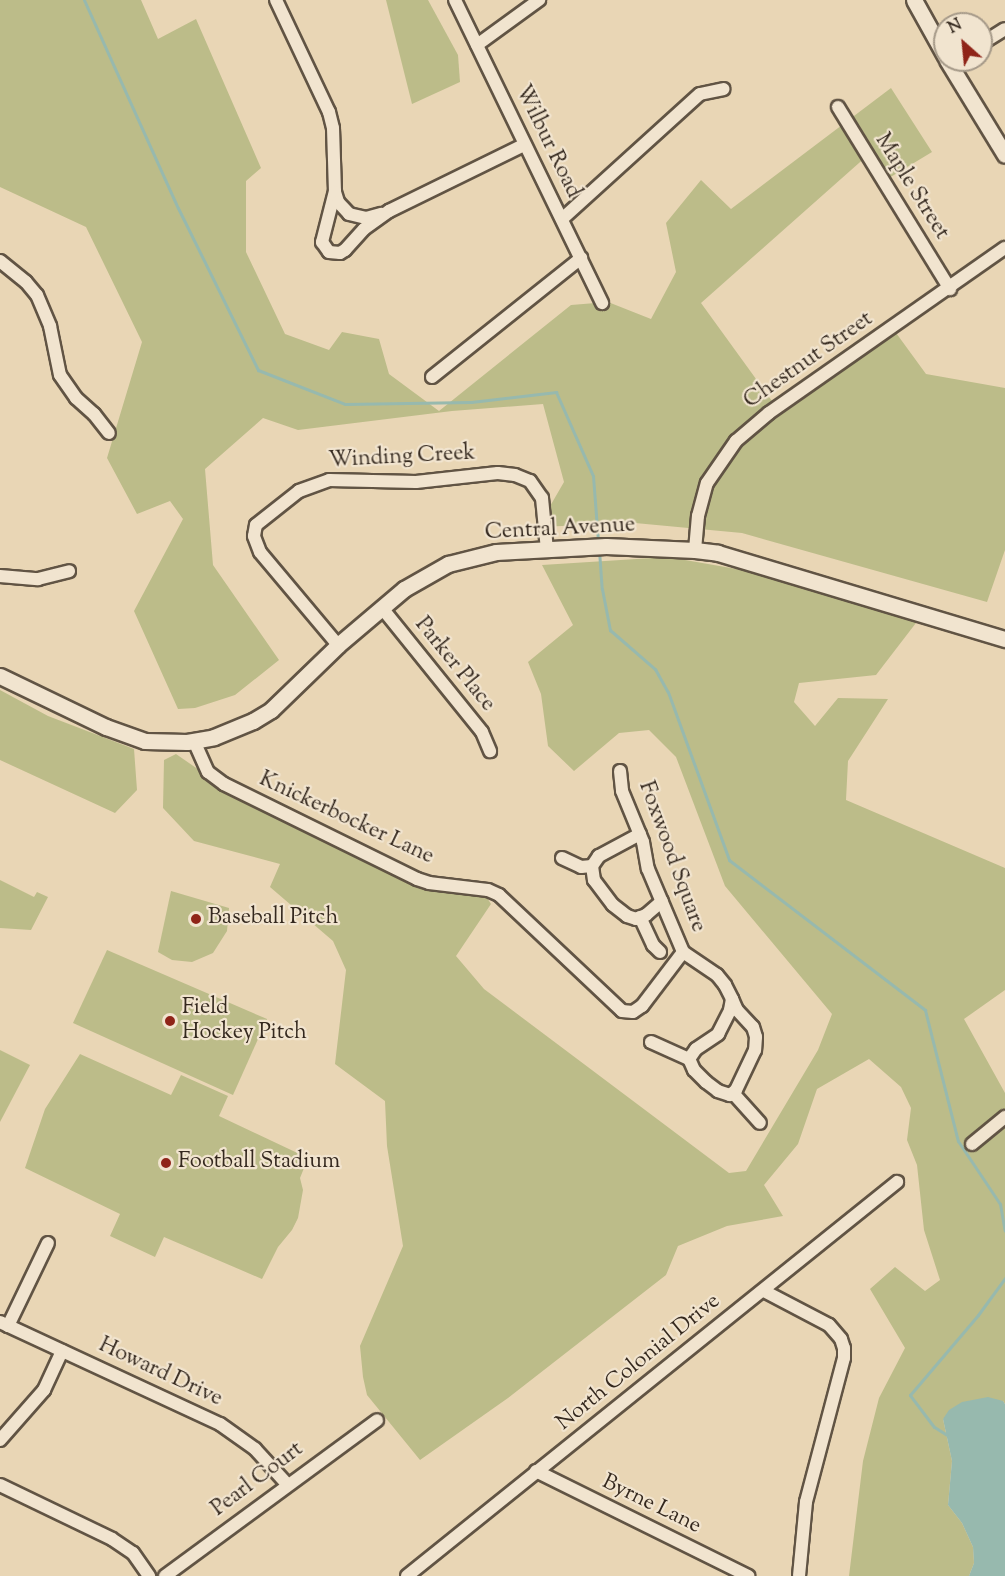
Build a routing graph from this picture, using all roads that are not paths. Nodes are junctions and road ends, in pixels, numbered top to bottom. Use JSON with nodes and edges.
{"nodes":[{"id":1,"x":276,"y":0,"type":"edge"},
{"id":2,"x":455,"y":0,"type":"edge"},
{"id":3,"x":539,"y":0,"type":"edge"},
{"id":4,"x":914,"y":0,"type":"edge"},
{"id":5,"x":933,"y":33,"type":"edge"},
{"id":6,"x":477,"y":45,"type":"junction"},
{"id":7,"x":956,"y":72,"type":"edge"},
{"id":8,"x":723,"y":89,"type":"dead end"},
{"id":9,"x":838,"y":107,"type":"dead end"},
{"id":10,"x":524,"y":145,"type":"junction"},
{"id":11,"x":1005,"y":155,"type":"edge"},
{"id":12,"x":335,"y":190,"type":"junction"},
{"id":13,"x":389,"y":211,"type":"junction"},
{"id":14,"x":562,"y":219,"type":"junction"},
{"id":15,"x":1005,"y":248,"type":"edge"},
{"id":16,"x":581,"y":258,"type":"junction"},
{"id":17,"x":0,"y":261,"type":"edge"},
{"id":18,"x":950,"y":289,"type":"junction"},
{"id":19,"x":602,"y":303,"type":"dead end"},
{"id":20,"x":432,"y":377,"type":"dead end"},
{"id":21,"x":109,"y":433,"type":"dead end"},
{"id":22,"x":547,"y":550,"type":"junction"},
{"id":23,"x":695,"y":550,"type":"junction"},
{"id":24,"x":69,"y":571,"type":"dead end"},
{"id":25,"x":0,"y":576,"type":"edge"},
{"id":26,"x":382,"y":608,"type":"junction"},
{"id":27,"x":1005,"y":639,"type":"edge"},
{"id":28,"x":338,"y":645,"type":"junction"},
{"id":29,"x":0,"y":676,"type":"edge"},
{"id":30,"x":194,"y":741,"type":"junction"},
{"id":31,"x":490,"y":751,"type":"dead end"},
{"id":32,"x":620,"y":771,"type":"dead end"},
{"id":33,"x":640,"y":834,"type":"junction"},
{"id":34,"x":562,"y":858,"type":"dead end"},
{"id":35,"x":592,"y":866,"type":"junction"},
{"id":36,"x":662,"y":901,"type":"junction"},
{"id":37,"x":640,"y":917,"type":"junction"},
{"id":38,"x":660,"y":952,"type":"dead end"},
{"id":39,"x":683,"y":952,"type":"junction"},
{"id":40,"x":732,"y":999,"type":"junction"},
{"id":41,"x":651,"y":1042,"type":"dead end"},
{"id":42,"x":689,"y":1059,"type":"junction"},
{"id":43,"x":733,"y":1093,"type":"junction"},
{"id":44,"x":1005,"y":1117,"type":"edge"},
{"id":45,"x":760,"y":1123,"type":"dead end"},
{"id":46,"x":972,"y":1144,"type":"dead end"},
{"id":47,"x":897,"y":1182,"type":"dead end"},
{"id":48,"x":48,"y":1243,"type":"dead end"},
{"id":49,"x":764,"y":1291,"type":"junction"},
{"id":50,"x":4,"y":1324,"type":"edge"},
{"id":51,"x":62,"y":1351,"type":"junction"},
{"id":52,"x":377,"y":1420,"type":"dead end"},
{"id":53,"x":0,"y":1440,"type":"edge"},
{"id":54,"x":536,"y":1471,"type":"junction"},
{"id":55,"x":287,"y":1484,"type":"junction"},
{"id":56,"x":0,"y":1485,"type":"edge"},
{"id":57,"x":149,"y":1576,"type":"edge"},
{"id":58,"x":165,"y":1576,"type":"edge"},
{"id":59,"x":407,"y":1576,"type":"edge"},
{"id":60,"x":748,"y":1576,"type":"edge"},
{"id":61,"x":799,"y":1576,"type":"edge"}],
"edges":[{"from":1,"to":12,"type":"street"},
{"from":2,"to":6,"type":"street","name":"Wilbur Road"},
{"from":3,"to":6,"type":"street"},
{"from":4,"to":5,"type":"street"},
{"from":6,"to":10,"type":"street","name":"Wilbur Road"},
{"from":7,"to":11,"type":"street"},
{"from":8,"to":14,"type":"street"},
{"from":9,"to":18,"type":"street","name":"Maple Street"},
{"from":10,"to":13,"type":"street"},
{"from":10,"to":14,"type":"street","name":"Wilbur Road"},
{"from":12,"to":13,"type":"street"},
{"from":12,"to":13,"type":"street"},
{"from":14,"to":16,"type":"street","name":"Wilbur Road"},
{"from":15,"to":18,"type":"street","name":"Chestnut Street"},
{"from":16,"to":19,"type":"street","name":"Wilbur Road"},
{"from":16,"to":20,"type":"street"},
{"from":17,"to":21,"type":"street"},
{"from":18,"to":23,"type":"street","name":"Chestnut Street"},
{"from":22,"to":23,"type":"street","name":"Central Avenue"},
{"from":22,"to":26,"type":"street","name":"Central Avenue"},
{"from":22,"to":28,"type":"street","name":"Winding Creek"},
{"from":23,"to":27,"type":"street","name":"Central Avenue"},
{"from":24,"to":25,"type":"street"},
{"from":26,"to":28,"type":"street","name":"Central Avenue"},
{"from":26,"to":31,"type":"street","name":"Parker Place"},
{"from":28,"to":30,"type":"street","name":"Central Avenue"},
{"from":29,"to":30,"type":"street","name":"Central Avenue"},
{"from":30,"to":39,"type":"street","name":"Knickerbocker Lane"},
{"from":32,"to":33,"type":"street","name":"Foxwood Square"},
{"from":33,"to":35,"type":"street"},
{"from":33,"to":36,"type":"street","name":"Foxwood Square"},
{"from":34,"to":35,"type":"street"},
{"from":35,"to":37,"type":"street"},
{"from":36,"to":37,"type":"street"},
{"from":36,"to":39,"type":"street","name":"Foxwood Square"},
{"from":37,"to":38,"type":"street"},
{"from":39,"to":40,"type":"street","name":"Foxwood Square"},
{"from":40,"to":42,"type":"street"},
{"from":40,"to":43,"type":"street"},
{"from":41,"to":42,"type":"street"},
{"from":42,"to":43,"type":"street"},
{"from":43,"to":45,"type":"street"},
{"from":44,"to":46,"type":"street"},
{"from":47,"to":49,"type":"street","name":"North Colonial Drive"},
{"from":48,"to":50,"type":"street"},
{"from":49,"to":54,"type":"street","name":"North Colonial Drive"},
{"from":49,"to":61,"type":"street"},
{"from":50,"to":51,"type":"street","name":"Howard Drive"},
{"from":51,"to":53,"type":"street"},
{"from":51,"to":55,"type":"street","name":"Howard Drive"},
{"from":52,"to":55,"type":"street","name":"Pearl Court"},
{"from":54,"to":59,"type":"street","name":"North Colonial Drive"},
{"from":54,"to":60,"type":"street","name":"Byrne Lane"},
{"from":55,"to":58,"type":"street","name":"Pearl Court"},
{"from":56,"to":57,"type":"street"}]}
